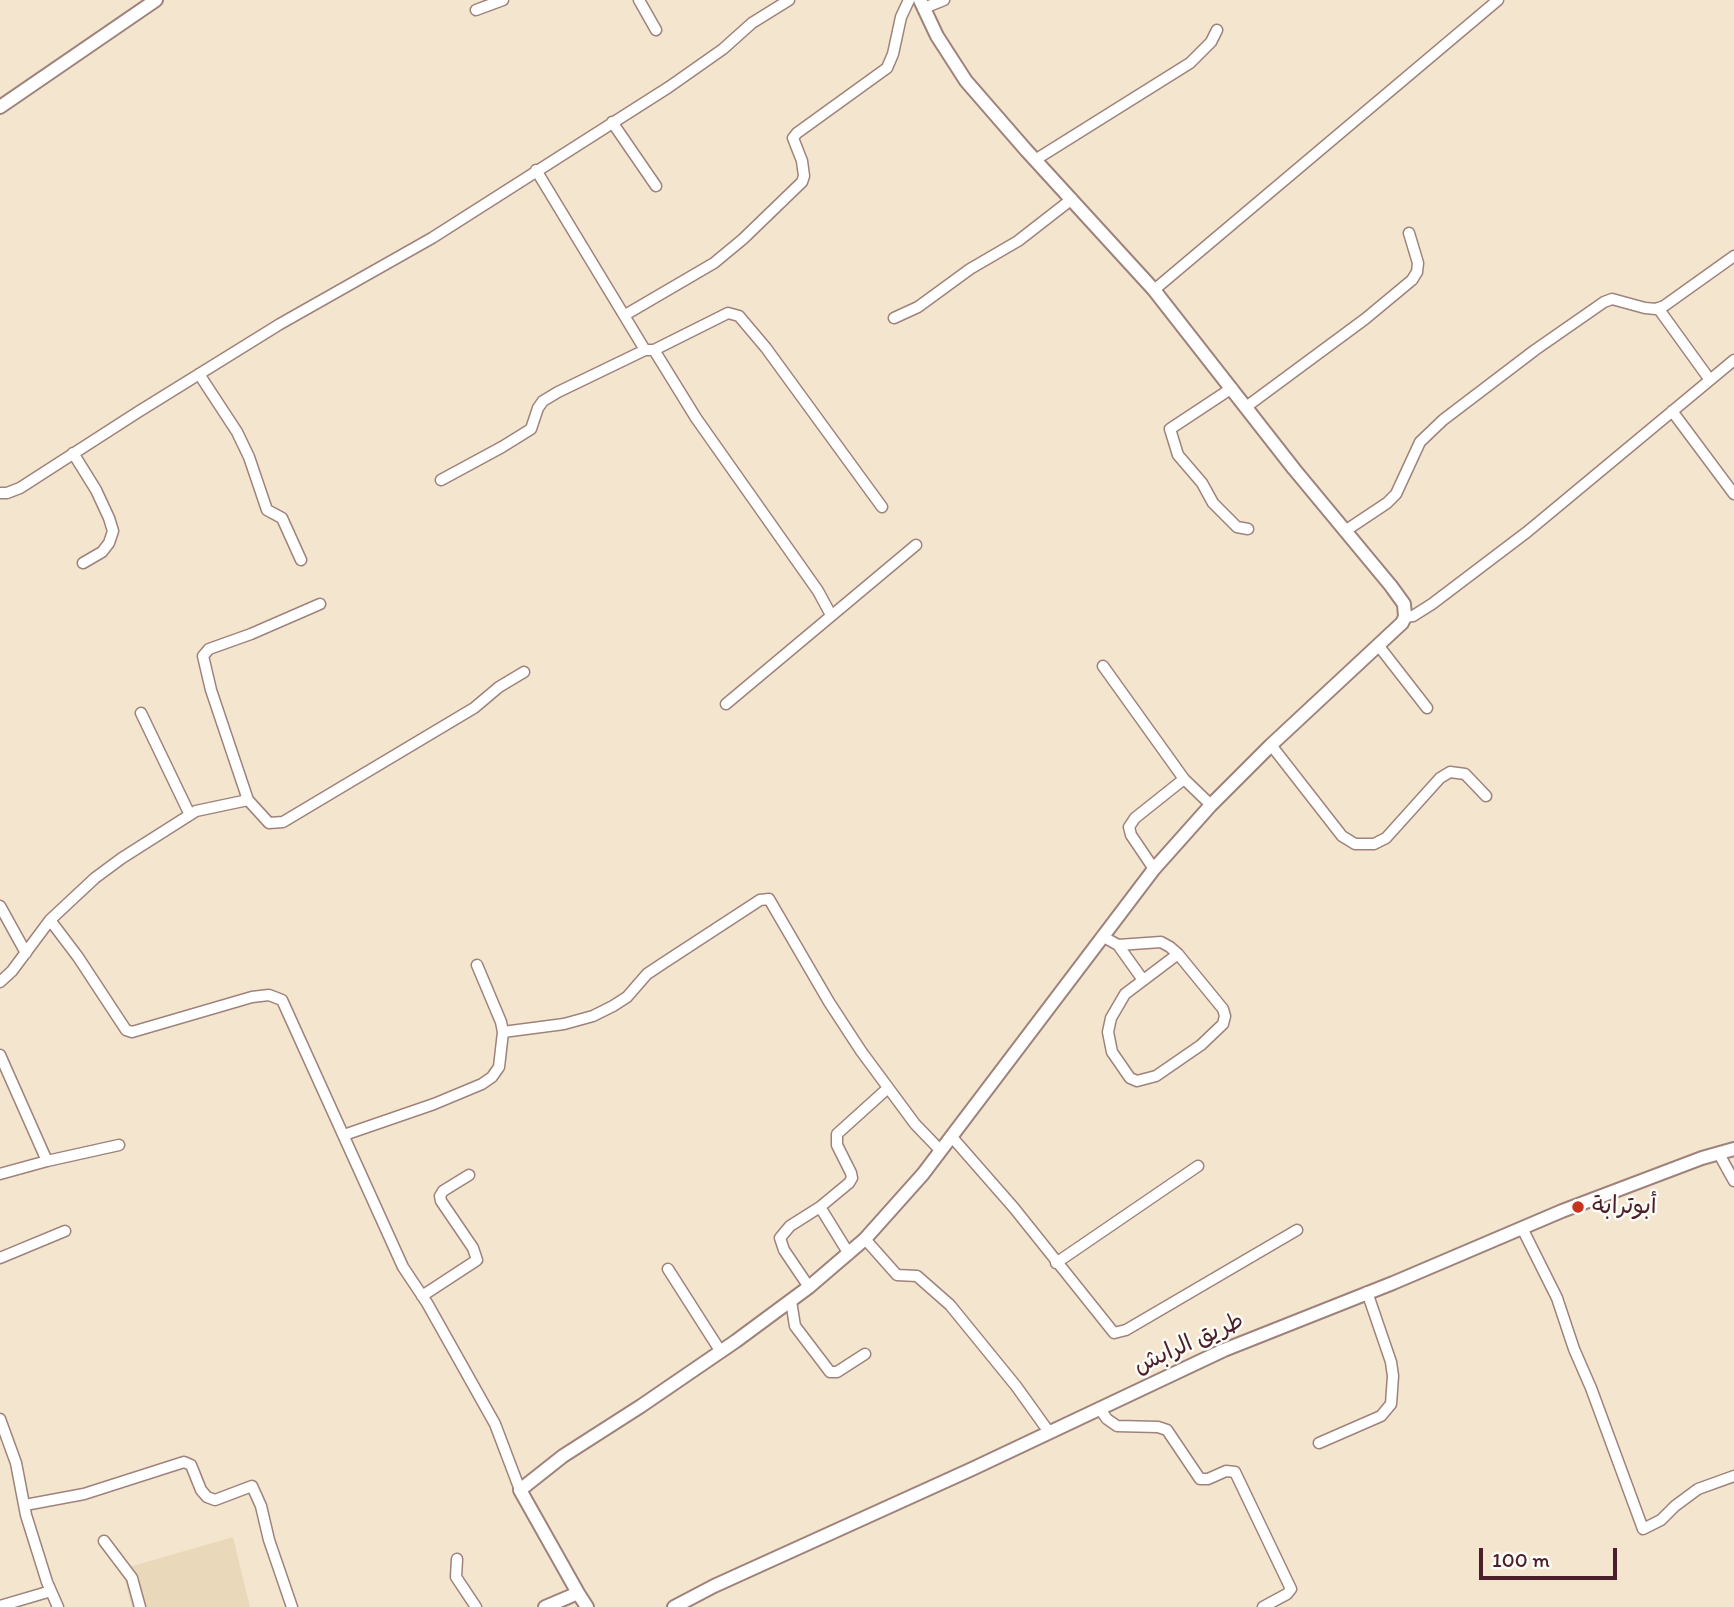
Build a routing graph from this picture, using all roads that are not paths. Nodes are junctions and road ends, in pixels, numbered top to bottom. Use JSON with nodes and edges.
{"nodes":[{"id":1,"x":156,"y":0,"type":"edge"},
{"id":2,"x":503,"y":0,"type":"edge"},
{"id":3,"x":639,"y":0,"type":"edge"},
{"id":4,"x":789,"y":0,"type":"edge"},
{"id":5,"x":909,"y":0,"type":"edge"},
{"id":6,"x":944,"y":0,"type":"edge"},
{"id":7,"x":1498,"y":0,"type":"edge"},
{"id":8,"x":922,"y":4,"type":"edge"},
{"id":9,"x":476,"y":10,"type":"dead end"},
{"id":10,"x":656,"y":30,"type":"dead end"},
{"id":11,"x":1217,"y":30,"type":"dead end"},
{"id":12,"x":0,"y":107,"type":"edge"},
{"id":13,"x":612,"y":122,"type":"junction"},
{"id":14,"x":1035,"y":160,"type":"junction"},
{"id":15,"x":536,"y":170,"type":"junction"},
{"id":16,"x":656,"y":186,"type":"dead end"},
{"id":17,"x":1072,"y":199,"type":"junction"},
{"id":18,"x":1409,"y":233,"type":"dead end"},
{"id":19,"x":1734,"y":256,"type":"edge"},
{"id":20,"x":1154,"y":290,"type":"junction"},
{"id":21,"x":1658,"y":308,"type":"junction"},
{"id":22,"x":625,"y":315,"type":"junction"},
{"id":23,"x":894,"y":318,"type":"dead end"},
{"id":24,"x":650,"y":350,"type":"junction"},
{"id":25,"x":1734,"y":360,"type":"edge"},
{"id":26,"x":199,"y":374,"type":"junction"},
{"id":27,"x":1710,"y":380,"type":"junction"},
{"id":28,"x":1232,"y":388,"type":"junction"},
{"id":29,"x":1246,"y":407,"type":"junction"},
{"id":30,"x":1672,"y":411,"type":"junction"},
{"id":31,"x":73,"y":453,"type":"junction"},
{"id":32,"x":441,"y":480,"type":"dead end"},
{"id":33,"x":0,"y":493,"type":"edge"},
{"id":34,"x":1734,"y":494,"type":"edge"},
{"id":35,"x":882,"y":507,"type":"dead end"},
{"id":36,"x":1248,"y":529,"type":"dead end"},
{"id":37,"x":1345,"y":531,"type":"junction"},
{"id":38,"x":916,"y":545,"type":"dead end"},
{"id":39,"x":301,"y":560,"type":"dead end"},
{"id":40,"x":83,"y":563,"type":"dead end"},
{"id":41,"x":320,"y":604,"type":"dead end"},
{"id":42,"x":831,"y":615,"type":"junction"},
{"id":43,"x":1405,"y":617,"type":"junction"},
{"id":44,"x":1378,"y":645,"type":"junction"},
{"id":45,"x":1103,"y":666,"type":"dead end"},
{"id":46,"x":523,"y":672,"type":"dead end"},
{"id":47,"x":726,"y":704,"type":"dead end"},
{"id":48,"x":1427,"y":709,"type":"dead end"},
{"id":49,"x":141,"y":713,"type":"dead end"},
{"id":50,"x":1271,"y":745,"type":"junction"},
{"id":51,"x":1184,"y":779,"type":"junction"},
{"id":52,"x":1486,"y":796,"type":"dead end"},
{"id":53,"x":248,"y":800,"type":"junction"},
{"id":54,"x":1211,"y":805,"type":"junction"},
{"id":55,"x":190,"y":815,"type":"junction"},
{"id":56,"x":1154,"y":869,"type":"junction"},
{"id":57,"x":0,"y":906,"type":"edge"},
{"id":58,"x":50,"y":920,"type":"junction"},
{"id":59,"x":1102,"y":936,"type":"junction"},
{"id":60,"x":1118,"y":945,"type":"junction"},
{"id":61,"x":26,"y":953,"type":"junction"},
{"id":62,"x":1178,"y":954,"type":"junction"},
{"id":63,"x":477,"y":965,"type":"dead end"},
{"id":64,"x":1143,"y":980,"type":"junction"},
{"id":65,"x":0,"y":982,"type":"edge"},
{"id":66,"x":503,"y":1032,"type":"junction"},
{"id":67,"x":0,"y":1055,"type":"edge"},
{"id":68,"x":888,"y":1088,"type":"junction"},
{"id":69,"x":344,"y":1135,"type":"junction"},
{"id":70,"x":951,"y":1136,"type":"junction"},
{"id":71,"x":120,"y":1145,"type":"dead end"},
{"id":72,"x":1734,"y":1149,"type":"edge"},
{"id":73,"x":941,"y":1151,"type":"junction"},
{"id":74,"x":1719,"y":1154,"type":"junction"},
{"id":75,"x":47,"y":1161,"type":"junction"},
{"id":76,"x":1198,"y":1166,"type":"dead end"},
{"id":77,"x":0,"y":1174,"type":"edge"},
{"id":78,"x":469,"y":1175,"type":"dead end"},
{"id":79,"x":1734,"y":1181,"type":"edge"},
{"id":80,"x":820,"y":1207,"type":"junction"},
{"id":81,"x":1522,"y":1228,"type":"junction"},
{"id":82,"x":1297,"y":1230,"type":"dead end"},
{"id":83,"x":65,"y":1231,"type":"dead end"},
{"id":84,"x":864,"y":1239,"type":"junction"},
{"id":85,"x":849,"y":1254,"type":"junction"},
{"id":86,"x":0,"y":1258,"type":"edge"},
{"id":87,"x":1056,"y":1263,"type":"junction"},
{"id":88,"x":668,"y":1269,"type":"dead end"},
{"id":89,"x":809,"y":1287,"type":"junction"},
{"id":90,"x":1367,"y":1293,"type":"junction"},
{"id":91,"x":422,"y":1296,"type":"junction"},
{"id":92,"x":791,"y":1301,"type":"junction"},
{"id":93,"x":721,"y":1352,"type":"junction"},
{"id":94,"x":864,"y":1354,"type":"dead end"},
{"id":95,"x":1099,"y":1408,"type":"junction"},
{"id":96,"x":0,"y":1419,"type":"edge"},
{"id":97,"x":1049,"y":1432,"type":"junction"},
{"id":98,"x":1319,"y":1443,"type":"dead end"},
{"id":99,"x":1734,"y":1476,"type":"edge"},
{"id":100,"x":520,"y":1490,"type":"junction"},
{"id":101,"x":25,"y":1506,"type":"junction"},
{"id":102,"x":104,"y":1541,"type":"dead end"},
{"id":103,"x":457,"y":1559,"type":"dead end"},
{"id":104,"x":51,"y":1591,"type":"junction"},
{"id":105,"x":578,"y":1594,"type":"junction"},
{"id":106,"x":0,"y":1606,"type":"edge"},
{"id":107,"x":58,"y":1607,"type":"edge"},
{"id":108,"x":140,"y":1607,"type":"edge"},
{"id":109,"x":292,"y":1607,"type":"edge"},
{"id":110,"x":476,"y":1607,"type":"edge"},
{"id":111,"x":545,"y":1607,"type":"edge"},
{"id":112,"x":587,"y":1607,"type":"edge"},
{"id":113,"x":674,"y":1607,"type":"edge"},
{"id":114,"x":1263,"y":1607,"type":"edge"}],
"edges":[{"from":1,"to":12,"type":"street"},
{"from":2,"to":9,"type":"street"},
{"from":3,"to":10,"type":"street"},
{"from":4,"to":13,"type":"street"},
{"from":5,"to":22,"type":"street"},
{"from":6,"to":8,"type":"street"},
{"from":7,"to":20,"type":"street"},
{"from":8,"to":14,"type":"street"},
{"from":11,"to":14,"type":"street"},
{"from":13,"to":15,"type":"street"},
{"from":13,"to":16,"type":"street"},
{"from":14,"to":17,"type":"street"},
{"from":15,"to":22,"type":"street"},
{"from":15,"to":26,"type":"street"},
{"from":17,"to":20,"type":"street"},
{"from":17,"to":23,"type":"street"},
{"from":18,"to":29,"type":"street"},
{"from":19,"to":21,"type":"street"},
{"from":20,"to":28,"type":"street"},
{"from":21,"to":27,"type":"street"},
{"from":21,"to":37,"type":"street"},
{"from":22,"to":24,"type":"street"},
{"from":24,"to":32,"type":"street"},
{"from":24,"to":35,"type":"street"},
{"from":24,"to":42,"type":"street"},
{"from":25,"to":27,"type":"street"},
{"from":26,"to":31,"type":"street"},
{"from":26,"to":39,"type":"street"},
{"from":27,"to":30,"type":"street"},
{"from":28,"to":29,"type":"street"},
{"from":28,"to":36,"type":"street"},
{"from":29,"to":37,"type":"street"},
{"from":30,"to":34,"type":"street"},
{"from":30,"to":43,"type":"street"},
{"from":31,"to":33,"type":"street"},
{"from":31,"to":40,"type":"street"},
{"from":37,"to":43,"type":"street"},
{"from":38,"to":42,"type":"street"},
{"from":41,"to":53,"type":"street"},
{"from":42,"to":47,"type":"street"},
{"from":43,"to":44,"type":"street"},
{"from":44,"to":48,"type":"street"},
{"from":44,"to":50,"type":"street"},
{"from":45,"to":51,"type":"street"},
{"from":46,"to":53,"type":"street"},
{"from":49,"to":55,"type":"street"},
{"from":50,"to":52,"type":"street"},
{"from":50,"to":54,"type":"street"},
{"from":51,"to":54,"type":"street"},
{"from":51,"to":56,"type":"street"},
{"from":53,"to":55,"type":"street"},
{"from":54,"to":56,"type":"street"},
{"from":55,"to":58,"type":"street"},
{"from":56,"to":59,"type":"street"},
{"from":57,"to":61,"type":"street"},
{"from":58,"to":61,"type":"street"},
{"from":58,"to":69,"type":"street"},
{"from":59,"to":60,"type":"street"},
{"from":59,"to":70,"type":"street"},
{"from":60,"to":62,"type":"street"},
{"from":60,"to":64,"type":"street"},
{"from":61,"to":65,"type":"street"},
{"from":62,"to":64,"type":"street"},
{"from":62,"to":64,"type":"street"},
{"from":63,"to":66,"type":"street"},
{"from":66,"to":68,"type":"street"},
{"from":66,"to":69,"type":"street"},
{"from":67,"to":75,"type":"street"},
{"from":68,"to":73,"type":"street"},
{"from":68,"to":80,"type":"street"},
{"from":69,"to":91,"type":"street"},
{"from":70,"to":73,"type":"street"},
{"from":70,"to":87,"type":"street"},
{"from":71,"to":75,"type":"street"},
{"from":72,"to":74,"type":"street","name":"طريق الرابش"},
{"from":73,"to":84,"type":"street"},
{"from":74,"to":79,"type":"street"},
{"from":74,"to":81,"type":"street","name":"طريق الرابش"},
{"from":75,"to":77,"type":"street"},
{"from":76,"to":87,"type":"street"},
{"from":78,"to":91,"type":"street"},
{"from":80,"to":85,"type":"street"},
{"from":80,"to":89,"type":"street"},
{"from":81,"to":90,"type":"street","name":"طريق الرابش"},
{"from":81,"to":99,"type":"street"},
{"from":82,"to":87,"type":"street"},
{"from":83,"to":86,"type":"street"},
{"from":84,"to":85,"type":"street"},
{"from":84,"to":97,"type":"street"},
{"from":85,"to":89,"type":"street"},
{"from":88,"to":93,"type":"street"},
{"from":89,"to":92,"type":"street"},
{"from":90,"to":95,"type":"street","name":"طريق الرابش"},
{"from":90,"to":98,"type":"street"},
{"from":91,"to":100,"type":"street"},
{"from":92,"to":93,"type":"street"},
{"from":92,"to":94,"type":"street"},
{"from":93,"to":100,"type":"street"},
{"from":95,"to":97,"type":"street","name":"طريق الرابش"},
{"from":95,"to":114,"type":"street"},
{"from":96,"to":101,"type":"street"},
{"from":97,"to":113,"type":"street","name":"طريق الرابش"},
{"from":100,"to":105,"type":"street"},
{"from":101,"to":104,"type":"street"},
{"from":101,"to":109,"type":"street"},
{"from":102,"to":108,"type":"street"},
{"from":103,"to":110,"type":"street"},
{"from":104,"to":106,"type":"street"},
{"from":104,"to":107,"type":"street"},
{"from":105,"to":111,"type":"street"},
{"from":105,"to":112,"type":"street"}]}
